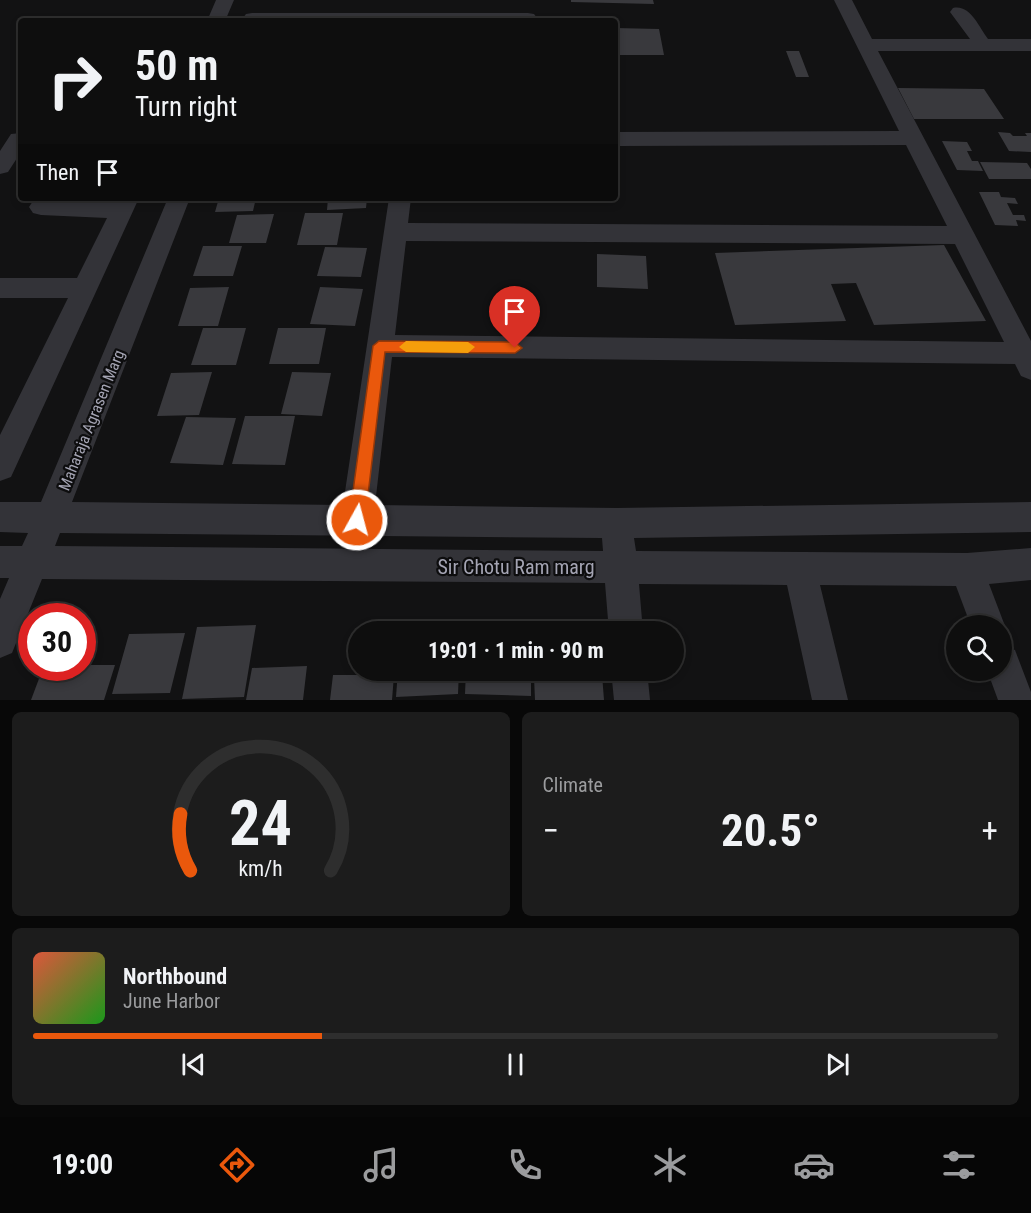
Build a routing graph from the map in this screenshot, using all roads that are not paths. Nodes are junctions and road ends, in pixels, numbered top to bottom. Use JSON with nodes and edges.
{"nodes":[{"id":1,"x":225,"y":0,"type":"edge"},
{"id":2,"x":259,"y":0,"type":"edge"},
{"id":3,"x":843,"y":0,"type":"edge"},
{"id":4,"x":959,"y":12,"type":"dead end"},
{"id":5,"x":528,"y":13,"type":"edge"},
{"id":6,"x":217,"y":18,"type":"edge"},
{"id":7,"x":251,"y":18,"type":"edge"},
{"id":8,"x":297,"y":18,"type":"edge"},
{"id":9,"x":866,"y":45,"type":"junction"},
{"id":10,"x":983,"y":45,"type":"junction"},
{"id":11,"x":1031,"y":45,"type":"edge"},
{"id":12,"x":914,"y":138,"type":"junction"},
{"id":13,"x":13,"y":139,"type":"edge"},
{"id":14,"x":618,"y":139,"type":"edge"},
{"id":15,"x":0,"y":167,"type":"edge"},
{"id":16,"x":178,"y":201,"type":"edge"},
{"id":17,"x":399,"y":201,"type":"edge"},
{"id":18,"x":125,"y":204,"type":"edge"},
{"id":19,"x":40,"y":207,"type":"dead end"},
{"id":20,"x":394,"y":232,"type":"junction"},
{"id":21,"x":964,"y":235,"type":"junction"},
{"id":22,"x":0,"y":288,"type":"edge"},
{"id":23,"x":86,"y":288,"type":"junction"},
{"id":24,"x":379,"y":346,"type":"junction"},
{"id":25,"x":1028,"y":360,"type":"edge"},
{"id":26,"x":0,"y":467,"type":"edge"},
{"id":27,"x":0,"y":517,"type":"edge"},
{"id":28,"x":52,"y":517,"type":"junction"},
{"id":29,"x":1031,"y":517,"type":"edge"},
{"id":30,"x":357,"y":520,"type":"junction"},
{"id":31,"x":617,"y":523,"type":"junction"},
{"id":32,"x":0,"y":562,"type":"edge"},
{"id":33,"x":32,"y":562,"type":"junction"},
{"id":34,"x":1031,"y":564,"type":"edge"},
{"id":35,"x":621,"y":568,"type":"junction"},
{"id":36,"x":800,"y":569,"type":"junction"},
{"id":37,"x":967,"y":570,"type":"junction"},
{"id":38,"x":984,"y":615,"type":"edge"},
{"id":39,"x":625,"y":621,"type":"edge"},
{"id":40,"x":0,"y":641,"type":"edge"},
{"id":41,"x":630,"y":681,"type":"edge"},
{"id":42,"x":1009,"y":681,"type":"edge"},
{"id":43,"x":632,"y":700,"type":"edge"},
{"id":44,"x":830,"y":700,"type":"edge"},
{"id":45,"x":1016,"y":700,"type":"edge"}],
"edges":[{"from":1,"to":6,"type":"street"},
{"from":2,"to":7,"type":"street"},
{"from":3,"to":9,"type":"street"},
{"from":4,"to":10,"type":"street"},
{"from":5,"to":8,"type":"street"},
{"from":9,"to":10,"type":"street"},
{"from":9,"to":12,"type":"street"},
{"from":10,"to":11,"type":"street"},
{"from":12,"to":14,"type":"street"},
{"from":12,"to":21,"type":"street"},
{"from":13,"to":15,"type":"street"},
{"from":16,"to":28,"type":"street","name":"Maharaja Agrasen Marg"},
{"from":17,"to":20,"type":"street"},
{"from":18,"to":19,"type":"street"},
{"from":18,"to":23,"type":"street"},
{"from":20,"to":21,"type":"street"},
{"from":20,"to":24,"type":"street"},
{"from":21,"to":25,"type":"street"},
{"from":22,"to":23,"type":"street"},
{"from":23,"to":26,"type":"street"},
{"from":24,"to":25,"type":"street"},
{"from":24,"to":30,"type":"street"},
{"from":27,"to":28,"type":"street"},
{"from":28,"to":30,"type":"street"},
{"from":28,"to":33,"type":"street","name":"Maharaja Agrasen Marg"},
{"from":29,"to":31,"type":"street"},
{"from":30,"to":31,"type":"street"},
{"from":31,"to":35,"type":"street"},
{"from":32,"to":33,"type":"street","name":"Sir Chotu Ram marg"},
{"from":33,"to":35,"type":"street","name":"Sir Chotu Ram marg"},
{"from":33,"to":40,"type":"street","name":"Maharaja Agrasen Marg"},
{"from":34,"to":37,"type":"street","name":"Sir Chotu Ram marg"},
{"from":35,"to":36,"type":"street","name":"Sir Chotu Ram marg"},
{"from":35,"to":39,"type":"street"},
{"from":36,"to":37,"type":"street","name":"Sir Chotu Ram marg"},
{"from":36,"to":44,"type":"street"},
{"from":37,"to":38,"type":"street"},
{"from":41,"to":43,"type":"street"},
{"from":42,"to":45,"type":"street"}]}
